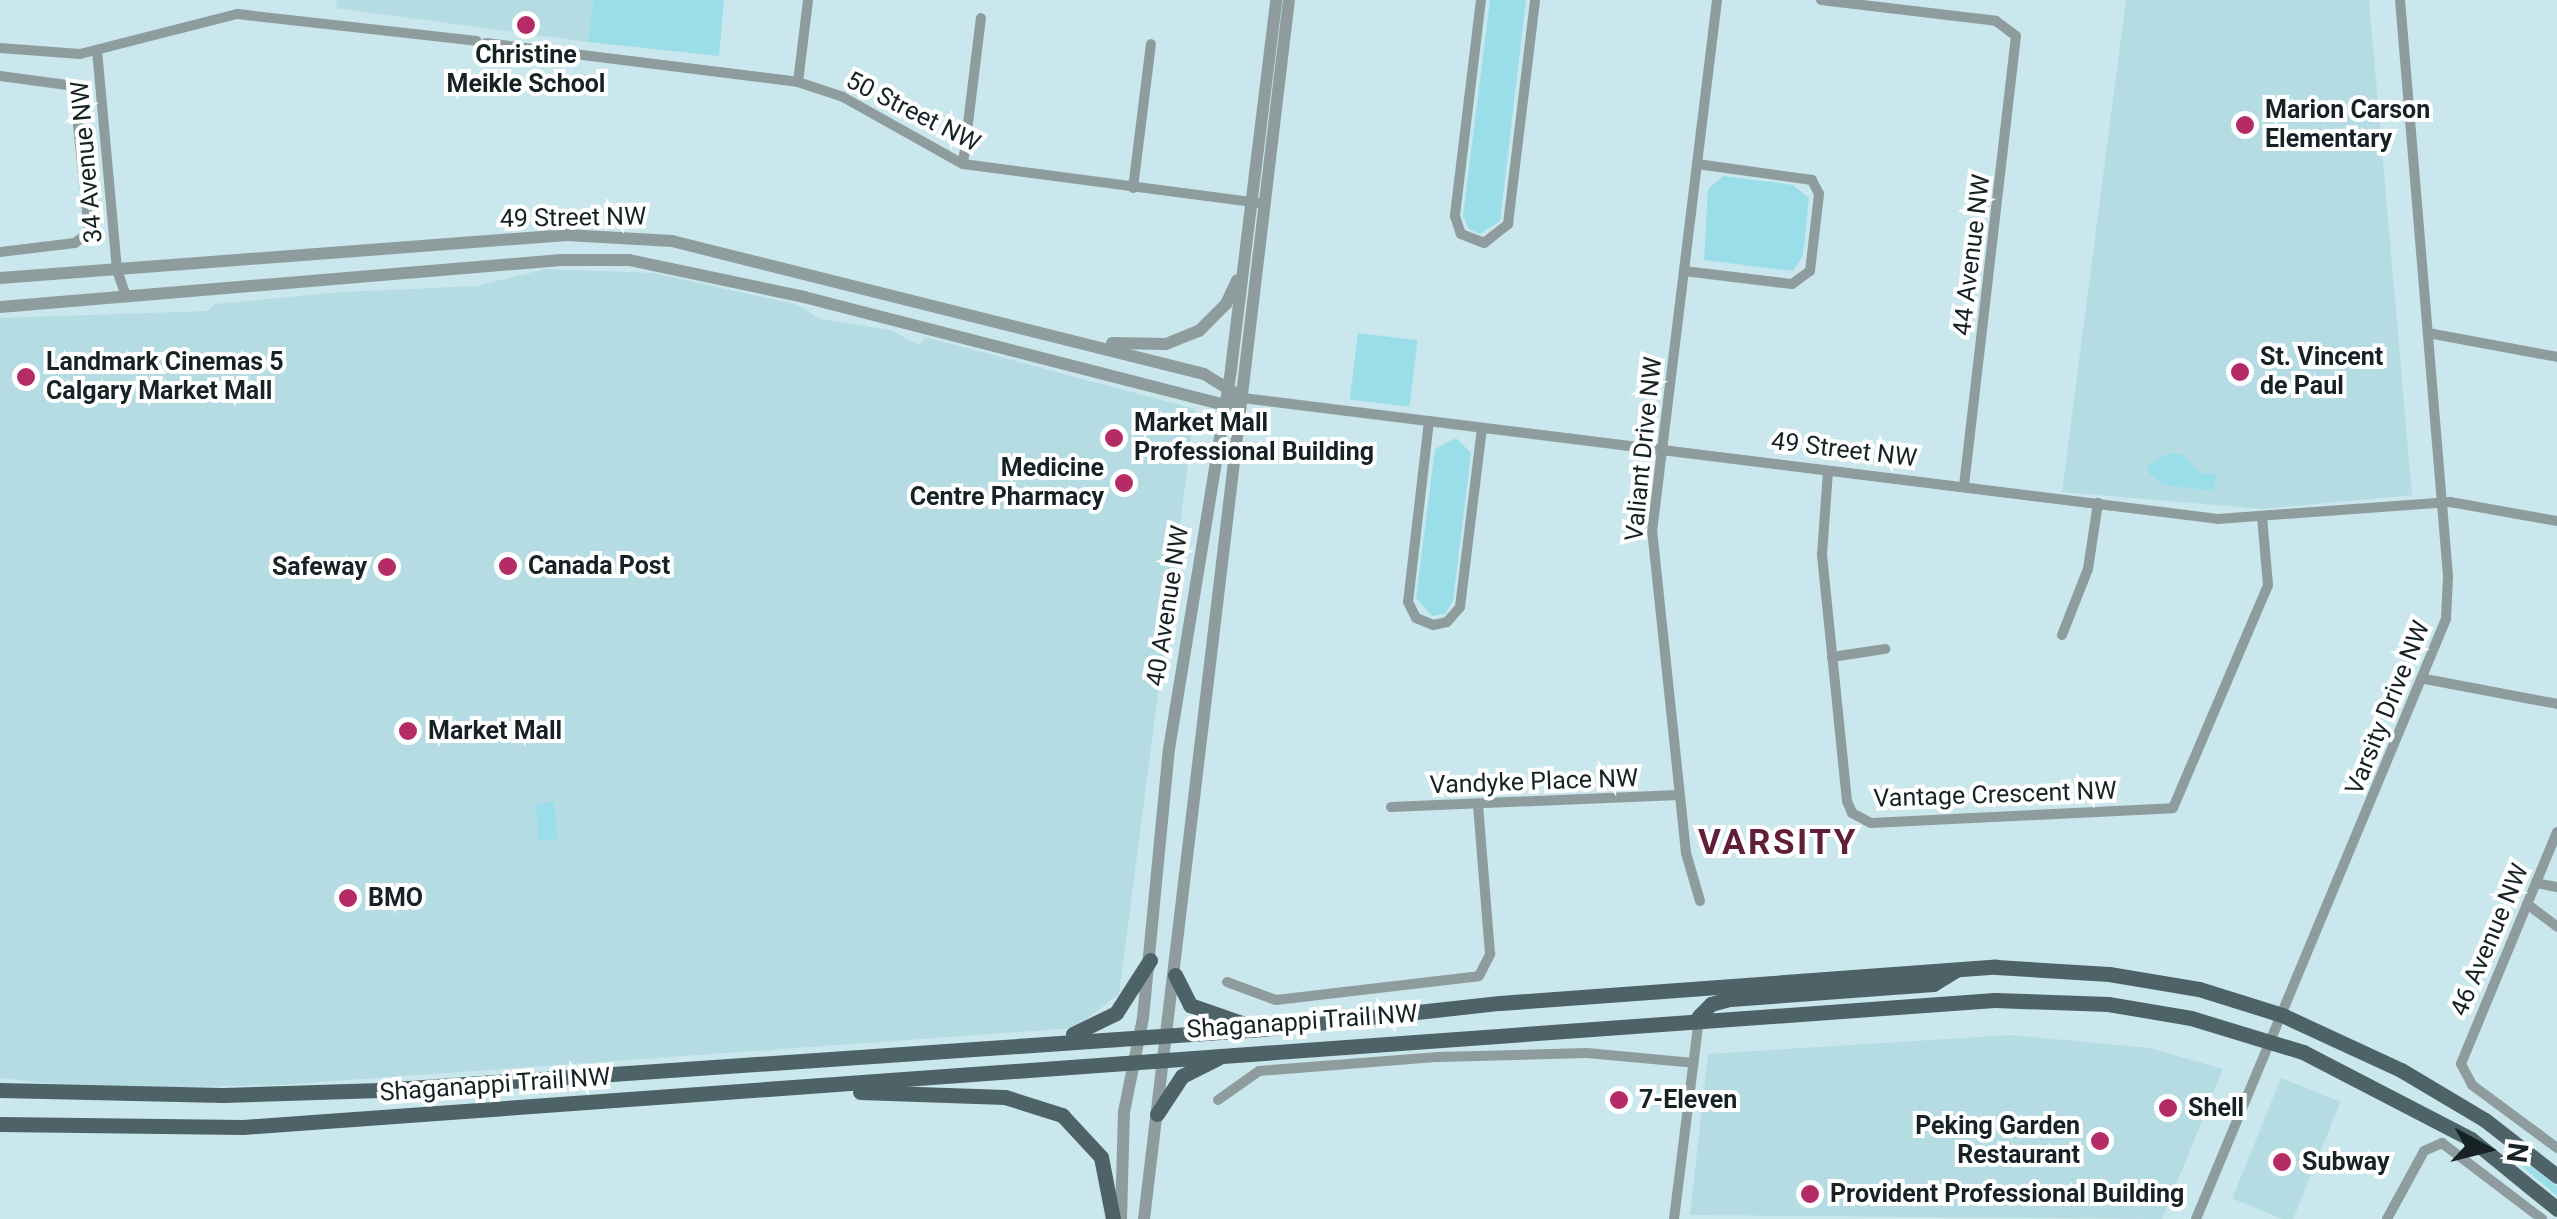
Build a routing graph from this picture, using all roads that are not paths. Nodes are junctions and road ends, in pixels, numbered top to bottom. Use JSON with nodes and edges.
{"nodes":[{"id":1,"x":252,"y":0,"type":"edge"},
{"id":2,"x":808,"y":0,"type":"edge"},
{"id":3,"x":1276,"y":0,"type":"edge"},
{"id":4,"x":1288,"y":0,"type":"edge"},
{"id":5,"x":1481,"y":0,"type":"edge"},
{"id":6,"x":1535,"y":0,"type":"edge"},
{"id":7,"x":1717,"y":0,"type":"edge"},
{"id":8,"x":1821,"y":0,"type":"edge"},
{"id":9,"x":2400,"y":0,"type":"edge"},
{"id":10,"x":250,"y":14,"type":"junction"},
{"id":11,"x":981,"y":18,"type":"dead end"},
{"id":12,"x":1150,"y":44,"type":"dead end"},
{"id":13,"x":0,"y":48,"type":"edge"},
{"id":14,"x":97,"y":50,"type":"junction"},
{"id":15,"x":0,"y":76,"type":"edge"},
{"id":16,"x":798,"y":82,"type":"junction"},
{"id":17,"x":964,"y":164,"type":"junction"},
{"id":18,"x":1697,"y":164,"type":"junction"},
{"id":19,"x":1133,"y":188,"type":"junction"},
{"id":20,"x":1257,"y":204,"type":"junction"},
{"id":21,"x":0,"y":252,"type":"edge"},
{"id":22,"x":117,"y":270,"type":"junction"},
{"id":23,"x":1684,"y":271,"type":"junction"},
{"id":24,"x":1240,"y":273,"type":"junction"},
{"id":25,"x":0,"y":278,"type":"edge"},
{"id":26,"x":126,"y":296,"type":"junction"},
{"id":27,"x":110,"y":298,"type":"junction"},
{"id":28,"x":0,"y":307,"type":"edge"},
{"id":29,"x":2428,"y":332,"type":"junction"},
{"id":30,"x":1081,"y":342,"type":"junction"},
{"id":31,"x":2557,"y":356,"type":"edge"},
{"id":32,"x":1228,"y":384,"type":"junction"},
{"id":33,"x":1243,"y":398,"type":"junction"},
{"id":34,"x":1224,"y":405,"type":"junction"},
{"id":35,"x":1429,"y":421,"type":"junction"},
{"id":36,"x":1482,"y":428,"type":"junction"},
{"id":37,"x":1662,"y":450,"type":"junction"},
{"id":38,"x":1828,"y":470,"type":"junction"},
{"id":39,"x":1964,"y":487,"type":"junction"},
{"id":40,"x":2441,"y":502,"type":"junction"},
{"id":41,"x":2098,"y":504,"type":"junction"},
{"id":42,"x":2262,"y":516,"type":"junction"},
{"id":43,"x":2557,"y":520,"type":"edge"},
{"id":44,"x":2062,"y":635,"type":"dead end"},
{"id":45,"x":1885,"y":649,"type":"dead end"},
{"id":46,"x":1832,"y":657,"type":"junction"},
{"id":47,"x":2424,"y":679,"type":"junction"},
{"id":48,"x":2557,"y":704,"type":"edge"},
{"id":49,"x":1679,"y":796,"type":"junction"},
{"id":50,"x":1478,"y":806,"type":"junction"},
{"id":51,"x":1391,"y":807,"type":"dead end"},
{"id":52,"x":2557,"y":832,"type":"edge"},
{"id":53,"x":2536,"y":883,"type":"junction"},
{"id":54,"x":2557,"y":887,"type":"edge"},
{"id":55,"x":1700,"y":902,"type":"dead end"},
{"id":56,"x":2526,"y":904,"type":"junction"},
{"id":57,"x":2557,"y":927,"type":"edge"},
{"id":58,"x":1150,"y":960,"type":"junction"},
{"id":59,"x":1959,"y":969,"type":"junction"},
{"id":60,"x":1175,"y":975,"type":"junction"},
{"id":61,"x":1226,"y":982,"type":"dead end"},
{"id":62,"x":2282,"y":1015,"type":"junction"},
{"id":63,"x":1699,"y":1016,"type":"junction"},
{"id":64,"x":1263,"y":1029,"type":"junction"},
{"id":65,"x":1139,"y":1034,"type":"junction"},
{"id":66,"x":1167,"y":1034,"type":"junction"},
{"id":67,"x":1065,"y":1038,"type":"junction"},
{"id":68,"x":2272,"y":1042,"type":"junction"},
{"id":69,"x":1226,"y":1054,"type":"junction"},
{"id":70,"x":1164,"y":1058,"type":"junction"},
{"id":71,"x":1133,"y":1059,"type":"junction"},
{"id":72,"x":1694,"y":1063,"type":"junction"},
{"id":73,"x":791,"y":1089,"type":"junction"},
{"id":74,"x":0,"y":1090,"type":"edge"},
{"id":75,"x":1218,"y":1100,"type":"dead end"},
{"id":76,"x":1157,"y":1114,"type":"junction"},
{"id":77,"x":2,"y":1125,"type":"edge"},
{"id":78,"x":2557,"y":1148,"type":"edge"},
{"id":79,"x":2557,"y":1176,"type":"edge"},
{"id":80,"x":2557,"y":1209,"type":"edge"},
{"id":81,"x":1114,"y":1219,"type":"edge"},
{"id":82,"x":1122,"y":1219,"type":"edge"},
{"id":83,"x":1144,"y":1219,"type":"edge"},
{"id":84,"x":1674,"y":1219,"type":"edge"},
{"id":85,"x":2196,"y":1219,"type":"edge"},
{"id":86,"x":2387,"y":1219,"type":"edge"},
{"id":87,"x":2542,"y":1219,"type":"edge"}],
"edges":[{"from":1,"to":10,"type":"street"},
{"from":2,"to":16,"type":"street"},
{"from":3,"to":20,"type":"street","name":"40 Avenue NW"},
{"from":4,"to":20,"type":"street","name":"40 Avenue NW"},
{"from":5,"to":6,"type":"street"},
{"from":7,"to":18,"type":"street","name":"Valiant Drive NW"},
{"from":8,"to":39,"type":"street","name":"44 Avenue NW"},
{"from":9,"to":29,"type":"street","name":"Varsity Drive NW"},
{"from":10,"to":14,"type":"street","name":"50 Street NW"},
{"from":10,"to":16,"type":"street","name":"50 Street NW"},
{"from":11,"to":17,"type":"street"},
{"from":12,"to":19,"type":"street"},
{"from":13,"to":14,"type":"street","name":"50 Street NW"},
{"from":14,"to":22,"type":"street","name":"34 Avenue NW"},
{"from":15,"to":21,"type":"street"},
{"from":16,"to":17,"type":"street","name":"50 Street NW"},
{"from":17,"to":19,"type":"street","name":"50 Street NW"},
{"from":18,"to":23,"type":"street","name":"Valiant Drive NW"},
{"from":18,"to":23,"type":"street"},
{"from":19,"to":20,"type":"street","name":"50 Street NW"},
{"from":20,"to":24,"type":"street","name":"40 Avenue NW"},
{"from":20,"to":33,"type":"street","name":"40 Avenue NW"},
{"from":22,"to":25,"type":"street","name":"49 Street NW"},
{"from":22,"to":26,"type":"street","name":"34 Avenue NW"},
{"from":22,"to":27,"type":"street","name":"34 Avenue NW"},
{"from":22,"to":30,"type":"street","name":"49 Street NW"},
{"from":23,"to":37,"type":"street","name":"Valiant Drive NW"},
{"from":24,"to":30,"type":"street"},
{"from":24,"to":32,"type":"street","name":"40 Avenue NW"},
{"from":26,"to":27,"type":"street","name":"49 Street NW"},
{"from":26,"to":34,"type":"street","name":"49 Street NW"},
{"from":27,"to":28,"type":"street","name":"49 Street NW"},
{"from":29,"to":31,"type":"street"},
{"from":29,"to":40,"type":"street","name":"Varsity Drive NW"},
{"from":30,"to":32,"type":"street","name":"49 Street NW"},
{"from":32,"to":33,"type":"street","name":"49 Street NW"},
{"from":32,"to":34,"type":"street","name":"40 Avenue NW"},
{"from":33,"to":34,"type":"street","name":"49 Street NW"},
{"from":33,"to":35,"type":"street","name":"49 Street NW"},
{"from":33,"to":60,"type":"street","name":"40 Avenue NW"},
{"from":34,"to":58,"type":"street","name":"40 Avenue NW"},
{"from":35,"to":36,"type":"street","name":"49 Street NW"},
{"from":35,"to":36,"type":"street"},
{"from":36,"to":37,"type":"street","name":"49 Street NW"},
{"from":37,"to":38,"type":"street","name":"49 Street NW"},
{"from":37,"to":49,"type":"street","name":"Valiant Drive NW"},
{"from":38,"to":39,"type":"street","name":"49 Street NW"},
{"from":38,"to":46,"type":"street","name":"Vantage Crescent NW"},
{"from":39,"to":41,"type":"street","name":"49 Street NW"},
{"from":40,"to":42,"type":"street","name":"49 Street NW"},
{"from":40,"to":43,"type":"street","name":"49 Street NW"},
{"from":40,"to":47,"type":"street","name":"Varsity Drive NW"},
{"from":41,"to":42,"type":"street","name":"49 Street NW"},
{"from":41,"to":44,"type":"street"},
{"from":42,"to":46,"type":"street","name":"Vantage Crescent NW"},
{"from":45,"to":46,"type":"street"},
{"from":47,"to":48,"type":"street"},
{"from":47,"to":62,"type":"street","name":"Varsity Drive NW"},
{"from":49,"to":50,"type":"street","name":"Vandyke Place NW"},
{"from":49,"to":55,"type":"street","name":"Valiant Drive NW"},
{"from":50,"to":51,"type":"street","name":"Vandyke Place NW"},
{"from":50,"to":61,"type":"street"},
{"from":52,"to":53,"type":"street","name":"46 Avenue NW"},
{"from":53,"to":54,"type":"street"},
{"from":53,"to":56,"type":"street","name":"46 Avenue NW"},
{"from":56,"to":57,"type":"street"},
{"from":56,"to":78,"type":"street","name":"46 Avenue NW"},
{"from":58,"to":65,"type":"street","name":"40 Avenue NW"},
{"from":58,"to":67,"type":"main road"},
{"from":59,"to":62,"type":"main road","name":"Shaganappi Trail NW"},
{"from":59,"to":63,"type":"main road"},
{"from":59,"to":64,"type":"main road","name":"Shaganappi Trail NW"},
{"from":60,"to":64,"type":"main road"},
{"from":60,"to":66,"type":"street","name":"40 Avenue NW"},
{"from":62,"to":68,"type":"street","name":"Varsity Drive NW"},
{"from":62,"to":79,"type":"main road","name":"Shaganappi Trail NW"},
{"from":63,"to":68,"type":"main road","name":"Shaganappi Trail NW"},
{"from":63,"to":69,"type":"main road","name":"Shaganappi Trail NW"},
{"from":63,"to":72,"type":"street"},
{"from":64,"to":66,"type":"main road","name":"Shaganappi Trail NW"},
{"from":65,"to":66,"type":"main road","name":"Shaganappi Trail NW"},
{"from":65,"to":67,"type":"main road","name":"Shaganappi Trail NW"},
{"from":65,"to":71,"type":"street","name":"40 Avenue NW"},
{"from":66,"to":70,"type":"street","name":"40 Avenue NW"},
{"from":67,"to":74,"type":"main road","name":"Shaganappi Trail NW"},
{"from":68,"to":80,"type":"main road","name":"Shaganappi Trail NW"},
{"from":68,"to":85,"type":"street","name":"Varsity Drive NW"},
{"from":69,"to":70,"type":"main road","name":"Shaganappi Trail NW"},
{"from":69,"to":76,"type":"main road"},
{"from":70,"to":71,"type":"main road","name":"Shaganappi Trail NW"},
{"from":70,"to":76,"type":"street","name":"40 Avenue NW"},
{"from":71,"to":73,"type":"main road","name":"Shaganappi Trail NW"},
{"from":71,"to":82,"type":"street","name":"40 Avenue NW"},
{"from":72,"to":75,"type":"street"},
{"from":72,"to":84,"type":"street"},
{"from":73,"to":77,"type":"main road","name":"Shaganappi Trail NW"},
{"from":73,"to":81,"type":"main road"},
{"from":76,"to":83,"type":"street","name":"40 Avenue NW"},
{"from":86,"to":87,"type":"street"}]}
